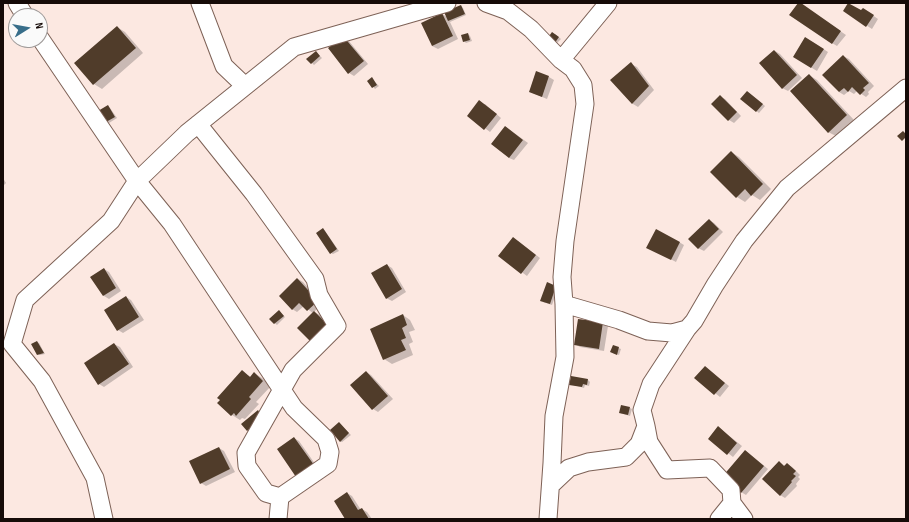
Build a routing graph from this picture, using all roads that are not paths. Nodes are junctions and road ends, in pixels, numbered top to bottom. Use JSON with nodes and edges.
{"nodes":[{"id":1,"x":200,"y":3,"type":"edge"},
{"id":2,"x":447,"y":3,"type":"edge"},
{"id":3,"x":486,"y":3,"type":"edge"},
{"id":4,"x":608,"y":3,"type":"edge"},
{"id":5,"x":47,"y":48,"type":"edge"},
{"id":6,"x":560,"y":60,"type":"junction"},
{"id":7,"x":245,"y":86,"type":"junction"},
{"id":8,"x":906,"y":88,"type":"edge"},
{"id":9,"x":198,"y":124,"type":"junction"},
{"id":10,"x":137,"y":181,"type":"junction"},
{"id":11,"x":564,"y":304,"type":"junction"},
{"id":12,"x":686,"y":329,"type":"junction"},
{"id":13,"x":283,"y":390,"type":"junction"},
{"id":14,"x":646,"y":426,"type":"junction"},
{"id":15,"x":551,"y":485,"type":"junction"},
{"id":16,"x":280,"y":497,"type":"junction"},
{"id":17,"x":732,"y":503,"type":"junction"},
{"id":18,"x":104,"y":519,"type":"edge"},
{"id":19,"x":278,"y":519,"type":"edge"},
{"id":20,"x":548,"y":519,"type":"edge"},
{"id":21,"x":719,"y":519,"type":"edge"},
{"id":22,"x":744,"y":519,"type":"edge"}],
"edges":[{"from":1,"to":7,"type":"street"},
{"from":2,"to":7,"type":"street"},
{"from":3,"to":6,"type":"street"},
{"from":4,"to":6,"type":"street"},
{"from":5,"to":10,"type":"street"},
{"from":6,"to":11,"type":"street"},
{"from":7,"to":9,"type":"street"},
{"from":8,"to":12,"type":"street"},
{"from":9,"to":10,"type":"street"},
{"from":9,"to":13,"type":"street"},
{"from":10,"to":13,"type":"street"},
{"from":10,"to":18,"type":"street"},
{"from":11,"to":12,"type":"street"},
{"from":11,"to":15,"type":"street"},
{"from":12,"to":14,"type":"street"},
{"from":13,"to":16,"type":"street"},
{"from":13,"to":16,"type":"street"},
{"from":14,"to":15,"type":"street"},
{"from":14,"to":17,"type":"street"},
{"from":15,"to":20,"type":"street"},
{"from":16,"to":19,"type":"street"},
{"from":17,"to":21,"type":"street"},
{"from":17,"to":22,"type":"street"}]}
